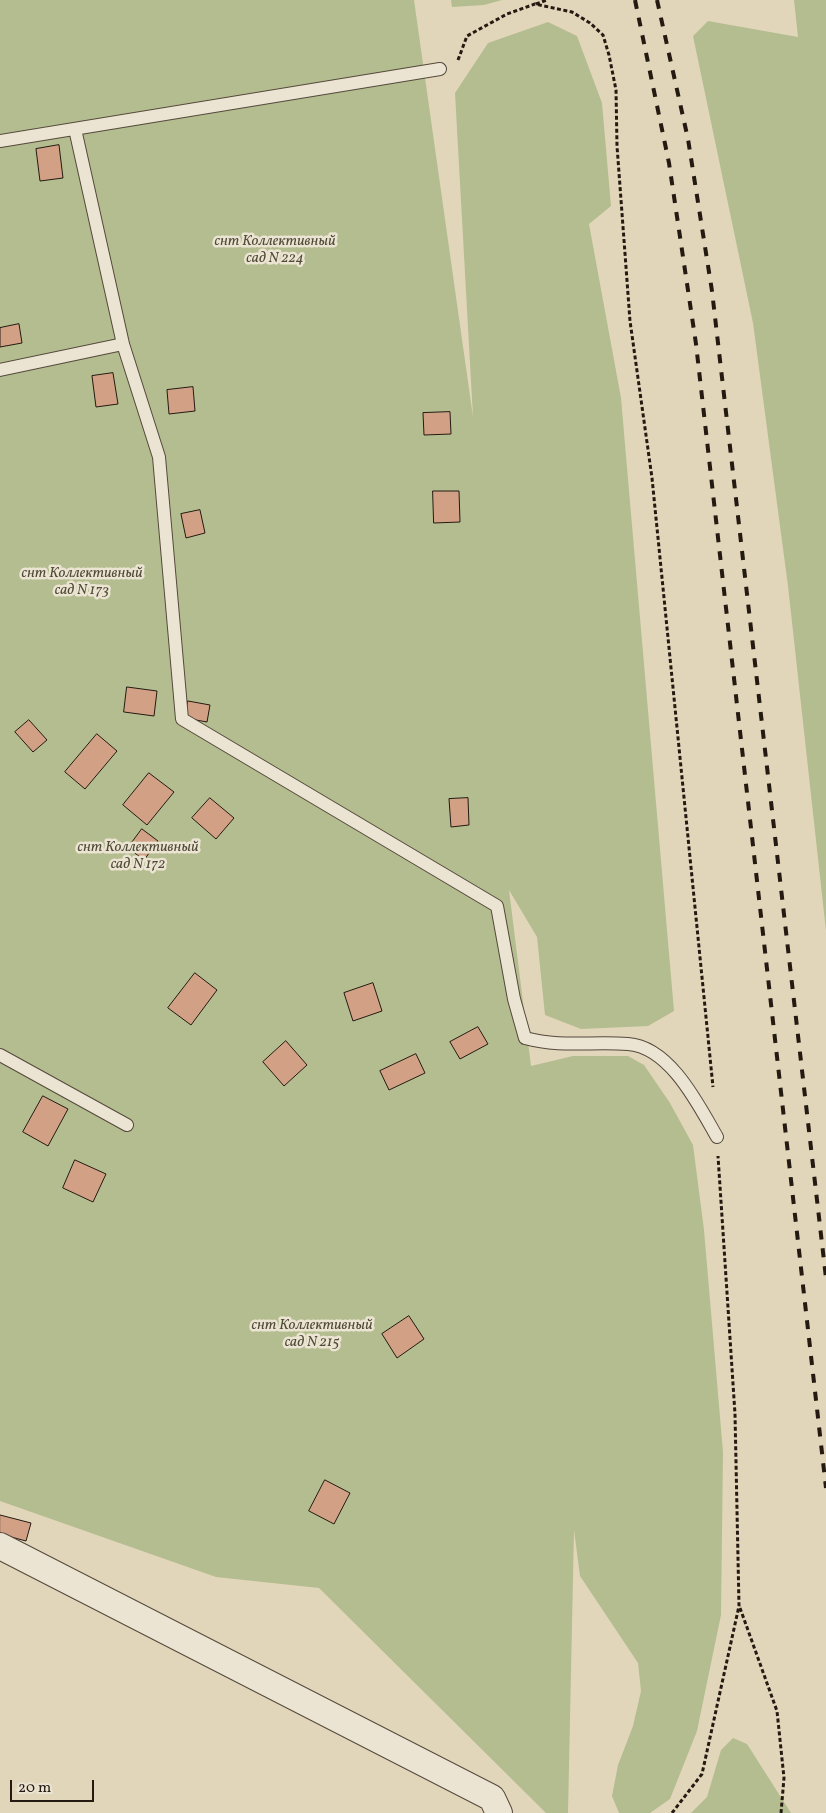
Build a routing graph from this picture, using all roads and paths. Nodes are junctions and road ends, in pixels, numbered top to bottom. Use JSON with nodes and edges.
{"nodes":[{"id":1,"x":547,"y":0,"type":"edge"},
{"id":2,"x":535,"y":4,"type":"junction"},
{"id":3,"x":440,"y":69,"type":"joint"},
{"id":4,"x":75,"y":129,"type":"junction"},
{"id":5,"x":0,"y":141,"type":"edge"},
{"id":6,"x":123,"y":344,"type":"junction"},
{"id":7,"x":0,"y":370,"type":"edge"},
{"id":8,"x":0,"y":1055,"type":"edge"},
{"id":9,"x":713,"y":1088,"type":"dead end"},
{"id":10,"x":127,"y":1125,"type":"dead end"},
{"id":11,"x":717,"y":1137,"type":"joint"},
{"id":12,"x":0,"y":1546,"type":"edge"},
{"id":13,"x":739,"y":1606,"type":"junction"},
{"id":14,"x":499,"y":1813,"type":"edge"},
{"id":15,"x":672,"y":1813,"type":"edge"},
{"id":16,"x":781,"y":1813,"type":"edge"}],
"edges":[{"from":1,"to":2,"type":"path"},
{"from":2,"to":3,"type":"path"},
{"from":2,"to":9,"type":"path"},
{"from":3,"to":4,"type":"lane"},
{"from":4,"to":5,"type":"lane"},
{"from":4,"to":6,"type":"lane"},
{"from":6,"to":7,"type":"lane"},
{"from":6,"to":11,"type":"lane"},
{"from":8,"to":10,"type":"lane"},
{"from":11,"to":13,"type":"path"},
{"from":12,"to":14,"type":"street"},
{"from":13,"to":15,"type":"path"},
{"from":13,"to":16,"type":"path"}]}
